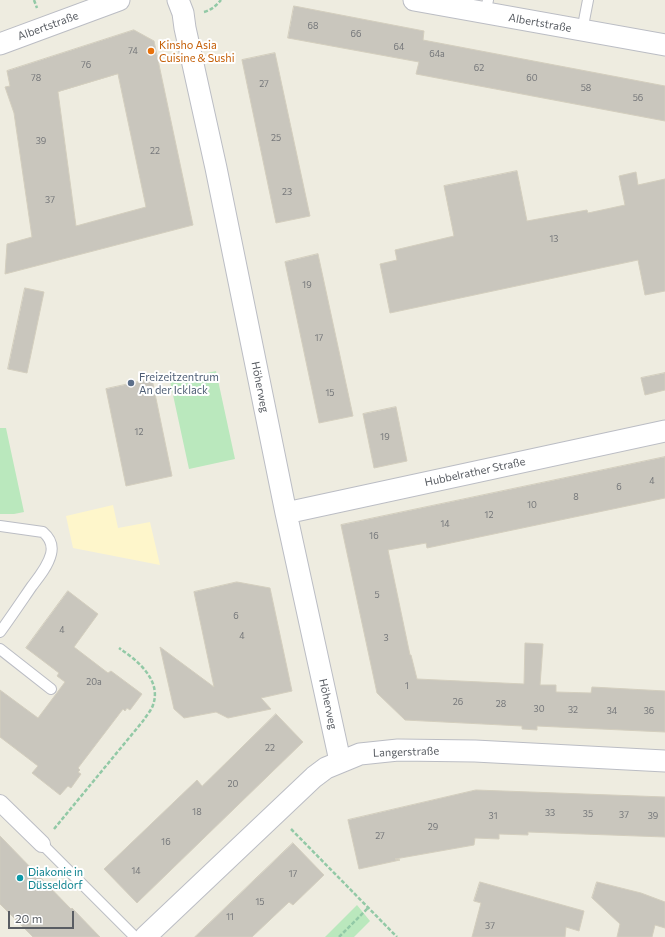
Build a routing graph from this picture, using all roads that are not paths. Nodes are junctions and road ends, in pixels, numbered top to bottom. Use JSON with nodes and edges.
{"nodes":[{"id":1,"x":118,"y":0,"type":"edge"},
{"id":2,"x":414,"y":0,"type":"edge"},
{"id":3,"x":588,"y":0,"type":"edge"},
{"id":4,"x":181,"y":7,"type":"edge"},
{"id":5,"x":487,"y":7,"type":"edge"},
{"id":6,"x":582,"y":31,"type":"junction"},
{"id":7,"x":0,"y":44,"type":"edge"},
{"id":8,"x":665,"y":46,"type":"edge"},
{"id":9,"x":665,"y":431,"type":"edge"},
{"id":10,"x":286,"y":513,"type":"junction"},
{"id":11,"x":0,"y":526,"type":"edge"},
{"id":12,"x":0,"y":632,"type":"edge"},
{"id":13,"x":0,"y":649,"type":"edge"},
{"id":14,"x":51,"y":689,"type":"dead end"},
{"id":15,"x":340,"y":761,"type":"junction"},
{"id":16,"x":665,"y":761,"type":"edge"},
{"id":17,"x":0,"y":803,"type":"edge"},
{"id":18,"x":42,"y":844,"type":"joint"},
{"id":19,"x":135,"y":937,"type":"edge"},
{"id":20,"x":145,"y":937,"type":"edge"}],
"edges":[{"from":1,"to":7,"type":"street","name":"Albertstraße"},
{"from":2,"to":5,"type":"street","name":"Albertstraße"},
{"from":3,"to":6,"type":"lane"},
{"from":4,"to":10,"type":"street","name":"Höherweg"},
{"from":5,"to":6,"type":"street","name":"Albertstraße"},
{"from":6,"to":8,"type":"street","name":"Albertstraße"},
{"from":9,"to":10,"type":"street","name":"Hubbelrather Straße"},
{"from":10,"to":15,"type":"street","name":"Höherweg"},
{"from":11,"to":12,"type":"lane"},
{"from":13,"to":14,"type":"lane"},
{"from":15,"to":16,"type":"street","name":"Langerstraße"},
{"from":15,"to":20,"type":"street","name":"Langerstraße"},
{"from":17,"to":18,"type":"street"},
{"from":18,"to":19,"type":"lane"}]}
